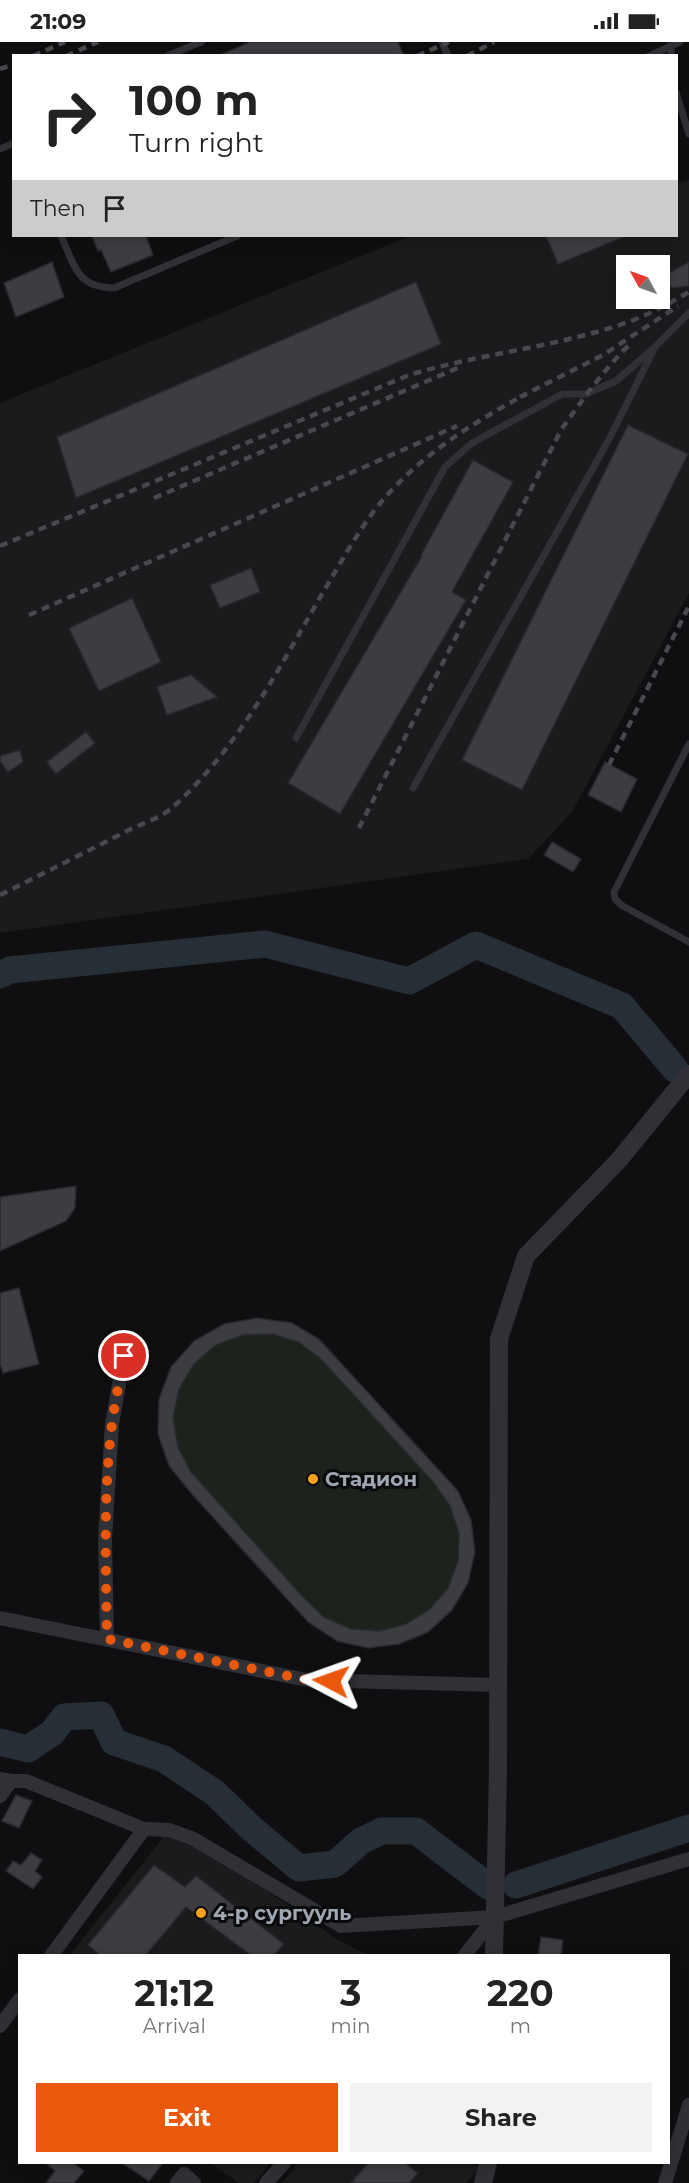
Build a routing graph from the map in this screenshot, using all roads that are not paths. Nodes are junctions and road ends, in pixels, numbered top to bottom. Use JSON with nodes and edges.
{"nodes":[{"id":1,"x":201,"y":42,"type":"edge"},
{"id":2,"x":680,"y":42,"type":"edge"},
{"id":3,"x":670,"y":46,"type":"junction"},
{"id":4,"x":172,"y":54,"type":"edge"},
{"id":5,"x":653,"y":54,"type":"edge"},
{"id":6,"x":672,"y":54,"type":"edge"},
{"id":7,"x":678,"y":98,"type":"edge"},
{"id":8,"x":689,"y":134,"type":"edge"},
{"id":9,"x":61,"y":237,"type":"edge"},
{"id":10,"x":235,"y":237,"type":"edge"},
{"id":11,"x":689,"y":313,"type":"edge"},
{"id":12,"x":654,"y":348,"type":"junction"},
{"id":13,"x":296,"y":738,"type":"dead end"},
{"id":14,"x":689,"y":744,"type":"edge"},
{"id":15,"x":413,"y":788,"type":"dead end"},
{"id":16,"x":689,"y":942,"type":"edge"},
{"id":17,"x":689,"y":1074,"type":"edge"},
{"id":18,"x":124,"y":1356,"type":"dead end"},
{"id":19,"x":0,"y":1618,"type":"edge"},
{"id":20,"x":107,"y":1639,"type":"junction"},
{"id":21,"x":498,"y":1685,"type":"junction"},
{"id":22,"x":5,"y":1780,"type":"edge"},
{"id":23,"x":0,"y":1796,"type":"edge"},
{"id":24,"x":144,"y":1829,"type":"junction"},
{"id":25,"x":689,"y":1858,"type":"edge"},
{"id":26,"x":495,"y":1917,"type":"junction"},
{"id":27,"x":52,"y":1954,"type":"edge"},
{"id":28,"x":466,"y":1954,"type":"edge"},
{"id":29,"x":494,"y":1954,"type":"edge"},
{"id":30,"x":18,"y":2002,"type":"edge"},
{"id":31,"x":0,"y":2026,"type":"edge"},
{"id":32,"x":689,"y":2105,"type":"edge"},
{"id":33,"x":283,"y":2164,"type":"edge"},
{"id":34,"x":489,"y":2164,"type":"edge"},
{"id":35,"x":177,"y":2183,"type":"edge"},
{"id":36,"x":194,"y":2183,"type":"edge"},
{"id":37,"x":266,"y":2183,"type":"edge"},
{"id":38,"x":483,"y":2183,"type":"edge"},
{"id":39,"x":665,"y":2183,"type":"edge"}],
"edges":[{"from":1,"to":4,"type":"lane"},
{"from":2,"to":3,"type":"lane"},
{"from":3,"to":5,"type":"lane"},
{"from":3,"to":6,"type":"lane"},
{"from":7,"to":8,"type":"lane"},
{"from":9,"to":10,"type":"lane"},
{"from":11,"to":12,"type":"lane"},
{"from":12,"to":13,"type":"lane"},
{"from":12,"to":15,"type":"lane"},
{"from":14,"to":16,"type":"lane"},
{"from":17,"to":21,"type":"street"},
{"from":18,"to":20,"type":"street"},
{"from":19,"to":20,"type":"street"},
{"from":20,"to":21,"type":"street"},
{"from":21,"to":26,"type":"street"},
{"from":22,"to":23,"type":"street"},
{"from":22,"to":24,"type":"street"},
{"from":24,"to":26,"type":"street"},
{"from":24,"to":27,"type":"street"},
{"from":25,"to":26,"type":"street"},
{"from":26,"to":28,"type":"street"},
{"from":26,"to":29,"type":"street"},
{"from":30,"to":31,"type":"street"},
{"from":32,"to":39,"type":"street"},
{"from":33,"to":37,"type":"street"},
{"from":34,"to":38,"type":"street"},
{"from":35,"to":36,"type":"street"}]}
